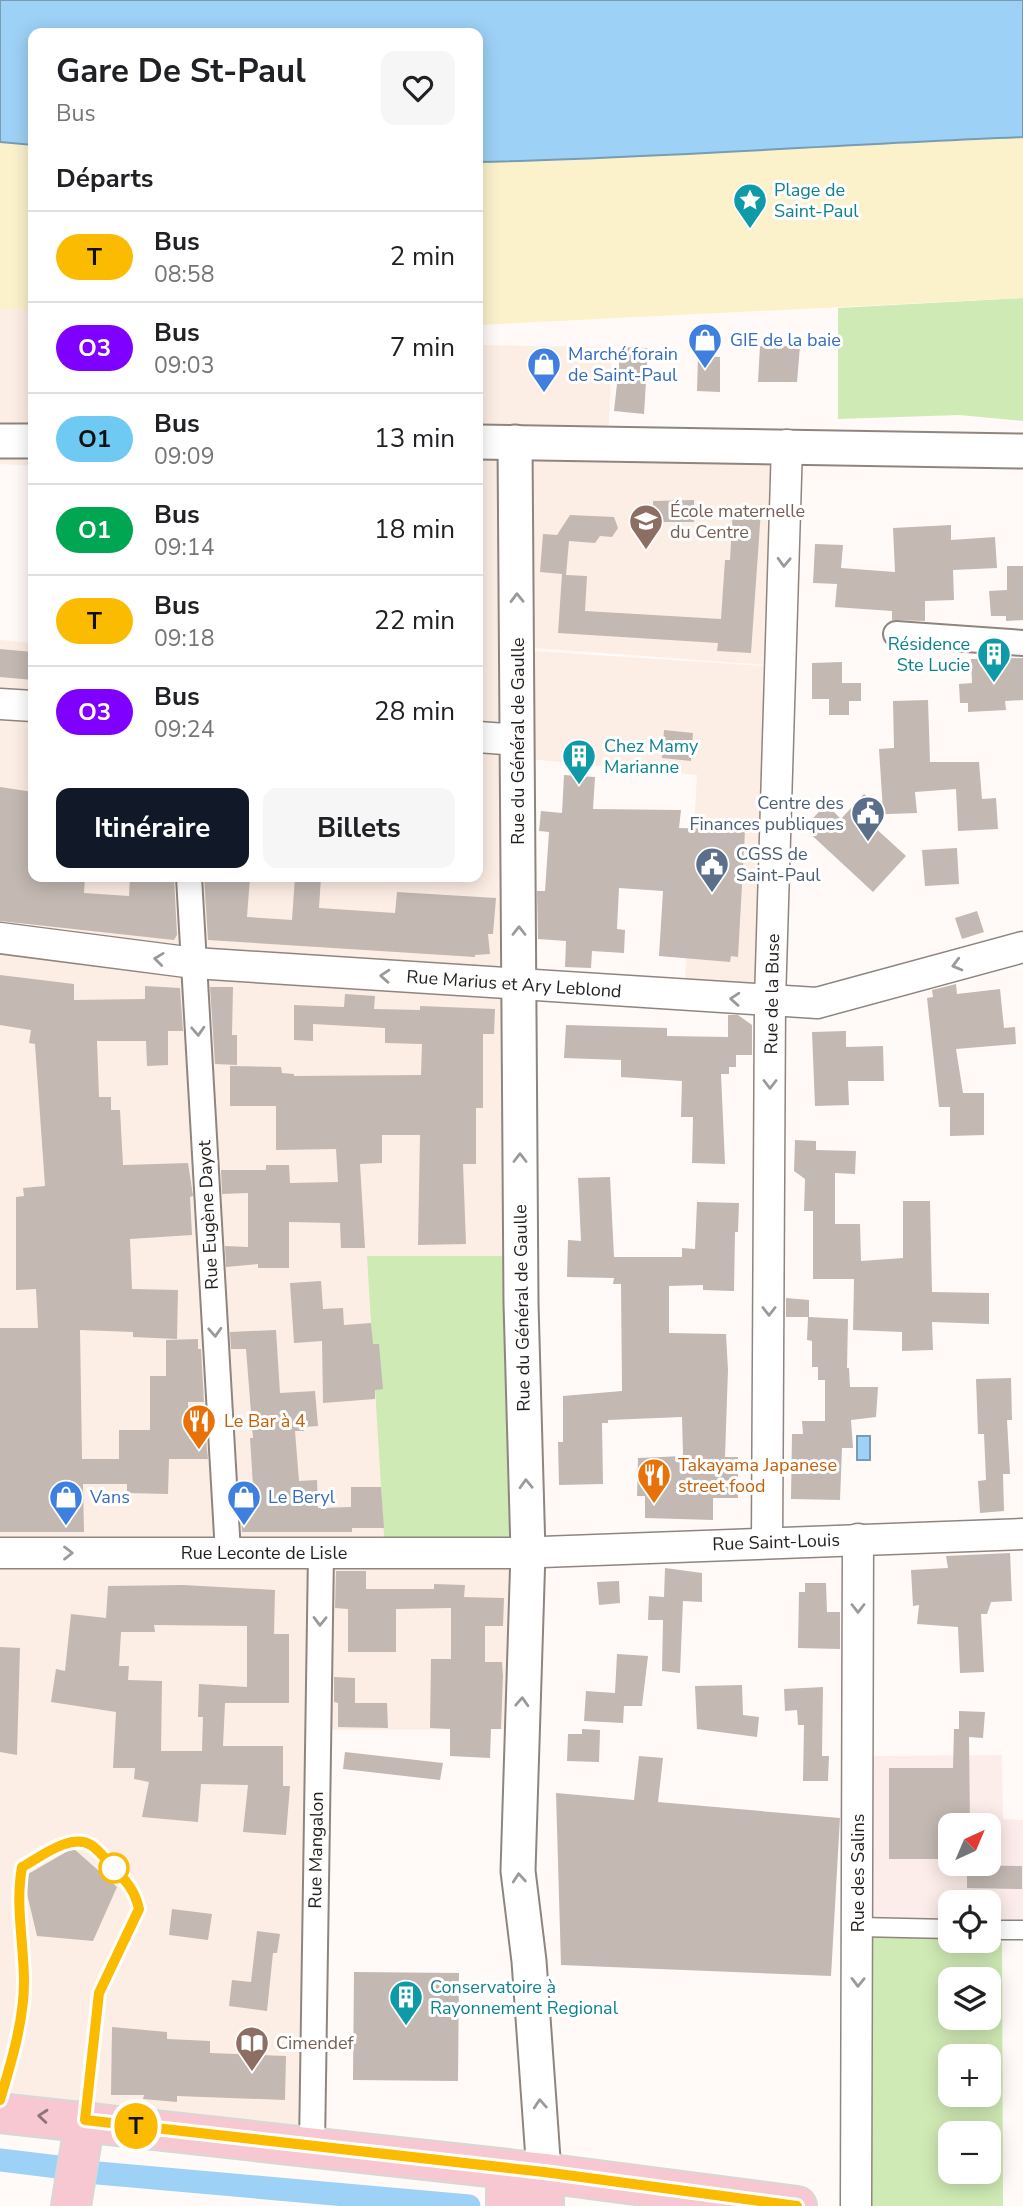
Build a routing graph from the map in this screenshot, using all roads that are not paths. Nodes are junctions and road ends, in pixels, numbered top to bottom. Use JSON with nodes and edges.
{"nodes":[{"id":1,"x":0,"y":441,"type":"edge"},
{"id":2,"x":28,"y":441,"type":"edge"},
{"id":3,"x":483,"y":442,"type":"edge"},
{"id":4,"x":516,"y":442,"type":"junction"},
{"id":5,"x":787,"y":445,"type":"junction"},
{"id":6,"x":1023,"y":451,"type":"edge"},
{"id":7,"x":896,"y":634,"type":"dead end"},
{"id":8,"x":1023,"y":643,"type":"edge"},
{"id":9,"x":0,"y":704,"type":"edge"},
{"id":10,"x":28,"y":706,"type":"edge"},
{"id":11,"x":483,"y":737,"type":"edge"},
{"id":12,"x":518,"y":740,"type":"junction"},
{"id":13,"x":189,"y":882,"type":"edge"},
{"id":14,"x":0,"y":938,"type":"edge"},
{"id":15,"x":1023,"y":947,"type":"edge"},
{"id":16,"x":194,"y":963,"type":"junction"},
{"id":17,"x":520,"y":985,"type":"junction"},
{"id":18,"x":771,"y":1001,"type":"junction"},
{"id":19,"x":1023,"y":1534,"type":"edge"},
{"id":20,"x":858,"y":1539,"type":"junction"},
{"id":21,"x":767,"y":1543,"type":"junction"},
{"id":22,"x":528,"y":1552,"type":"junction"},
{"id":23,"x":0,"y":1553,"type":"edge"},
{"id":24,"x":228,"y":1553,"type":"junction"},
{"id":25,"x":321,"y":1553,"type":"junction"},
{"id":26,"x":859,"y":1927,"type":"junction"},
{"id":27,"x":938,"y":1929,"type":"edge"},
{"id":28,"x":1001,"y":1930,"type":"edge"},
{"id":29,"x":1023,"y":1930,"type":"edge"},
{"id":30,"x":0,"y":2113,"type":"edge"},
{"id":31,"x":85,"y":2120,"type":"junction"},
{"id":32,"x":312,"y":2147,"type":"junction"},
{"id":33,"x":506,"y":2169,"type":"junction"},
{"id":34,"x":544,"y":2189,"type":"edge"},
{"id":35,"x":71,"y":2206,"type":"edge"},
{"id":36,"x":506,"y":2206,"type":"edge"},
{"id":37,"x":797,"y":2206,"type":"edge"},
{"id":38,"x":856,"y":2206,"type":"edge"}],
"edges":[{"from":1,"to":2,"type":"main road"},
{"from":3,"to":4,"type":"main road"},
{"from":4,"to":5,"type":"main road"},
{"from":12,"to":4,"type":"main road","name":"Rue du Général de Gaulle","one_way":true},
{"from":5,"to":6,"type":"main road"},
{"from":5,"to":18,"type":"street","name":"Rue de la Buse","one_way":true},
{"from":7,"to":8,"type":"street"},
{"from":9,"to":10,"type":"street"},
{"from":11,"to":12,"type":"street"},
{"from":17,"to":12,"type":"main road","name":"Rue du Général de Gaulle","one_way":true},
{"from":13,"to":16,"type":"street","name":"Rue Eugène Dayot"},
{"from":16,"to":14,"type":"street","name":"Rue Marius et Ary Leblond","one_way":true},
{"from":15,"to":18,"type":"street","name":"Rue Marius et Ary Leblond","one_way":true},
{"from":17,"to":16,"type":"street","name":"Rue Marius et Ary Leblond","one_way":true},
{"from":16,"to":24,"type":"street","name":"Rue Eugène Dayot","one_way":true},
{"from":18,"to":17,"type":"street","name":"Rue Marius et Ary Leblond","one_way":true},
{"from":22,"to":17,"type":"main road","name":"Rue du Général de Gaulle","one_way":true},
{"from":18,"to":21,"type":"street","name":"Rue de la Buse","one_way":true},
{"from":19,"to":20,"type":"street","name":"Rue Saint-Louis"},
{"from":20,"to":21,"type":"street","name":"Rue Saint-Louis"},
{"from":20,"to":26,"type":"street","name":"Rue des Salins","one_way":true},
{"from":21,"to":22,"type":"street","name":"Rue Saint-Louis"},
{"from":22,"to":25,"type":"street","name":"Rue Leconte de Lisle"},
{"from":34,"to":22,"type":"main road","name":"Rue du Général de Gaulle","one_way":true},
{"from":23,"to":24,"type":"street","name":"Rue Leconte de Lisle","one_way":true},
{"from":24,"to":25,"type":"street","name":"Rue Leconte de Lisle"},
{"from":25,"to":32,"type":"street","name":"Rue Mangalon","one_way":true},
{"from":26,"to":27,"type":"street"},
{"from":26,"to":38,"type":"street","name":"Rue des Salins","one_way":true},
{"from":28,"to":29,"type":"street"},
{"from":31,"to":30,"type":"main road","one_way":true},
{"from":31,"to":32,"type":"main road"},
{"from":31,"to":35,"type":"main road"},
{"from":32,"to":33,"type":"main road"},
{"from":33,"to":34,"type":"main road"},
{"from":33,"to":36,"type":"main road"},
{"from":34,"to":37,"type":"main road"}]}
